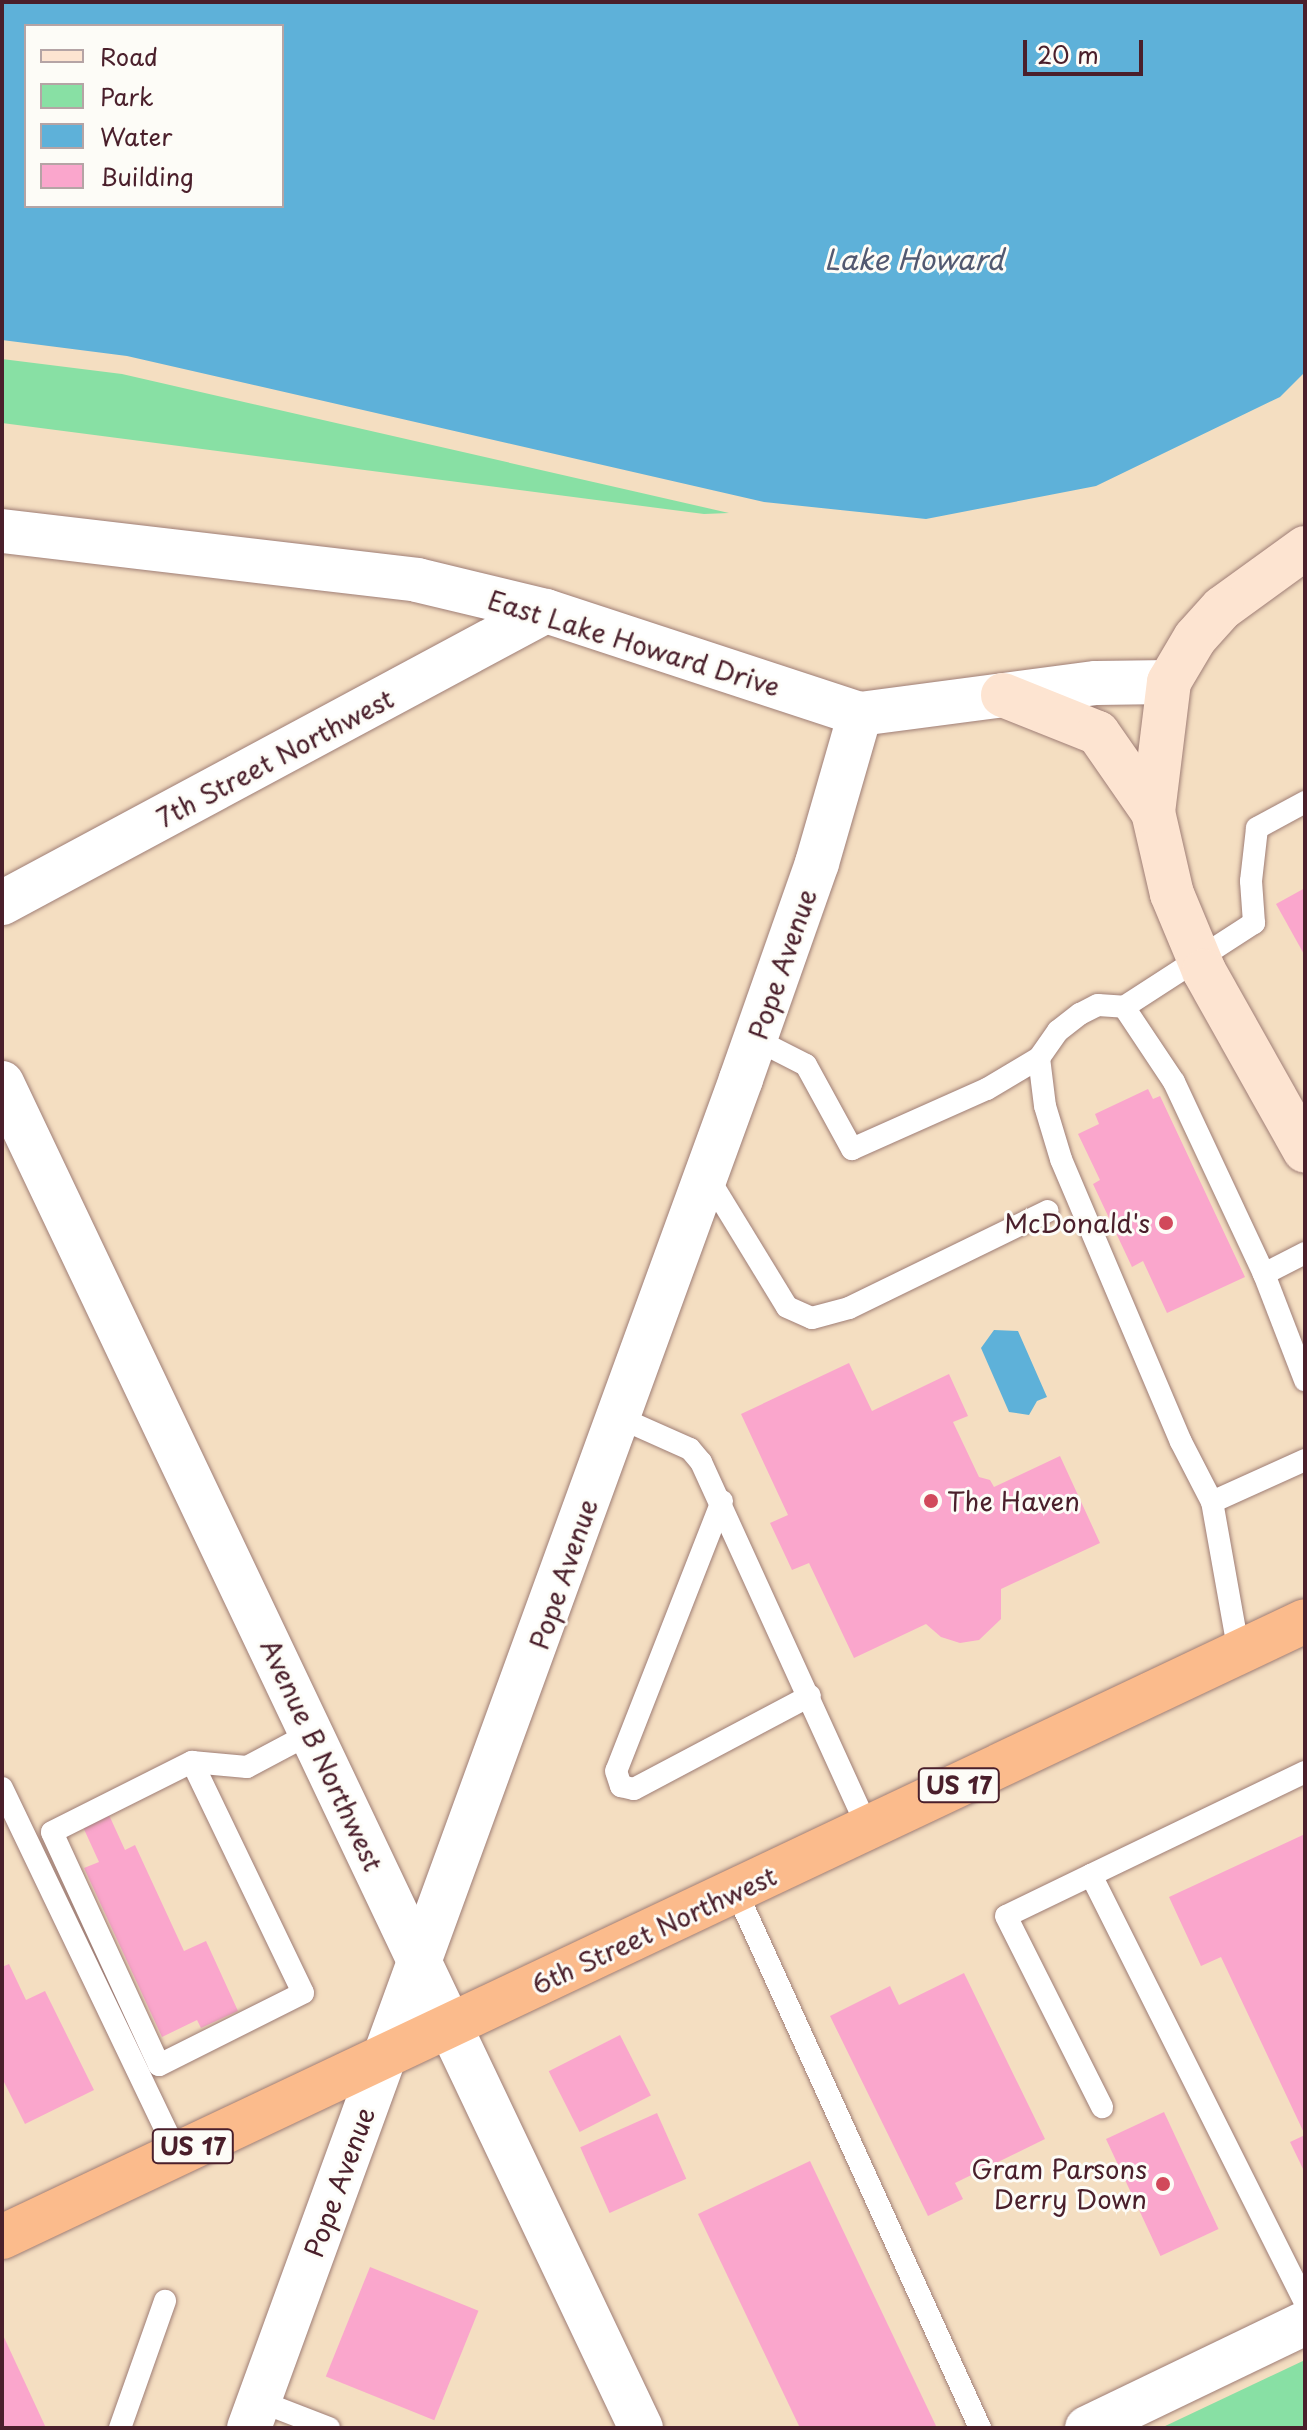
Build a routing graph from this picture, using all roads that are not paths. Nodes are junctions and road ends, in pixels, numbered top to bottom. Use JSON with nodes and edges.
{"nodes":[{"id":1,"x":2,"y":531,"type":"edge"},
{"id":2,"x":1305,"y":548,"type":"edge"},
{"id":3,"x":546,"y":611,"type":"junction"},
{"id":4,"x":1169,"y":682,"type":"junction"},
{"id":5,"x":1003,"y":695,"type":"junction"},
{"id":6,"x":860,"y":714,"type":"junction"},
{"id":7,"x":1305,"y":802,"type":"edge"},
{"id":8,"x":1153,"y":812,"type":"junction"},
{"id":9,"x":2,"y":903,"type":"edge"},
{"id":10,"x":1198,"y":955,"type":"junction"},
{"id":11,"x":1124,"y":1007,"type":"junction"},
{"id":12,"x":755,"y":1039,"type":"junction"},
{"id":13,"x":1039,"y":1058,"type":"junction"},
{"id":14,"x":2,"y":1083,"type":"edge"},
{"id":15,"x":1293,"y":1102,"type":"edge"},
{"id":16,"x":1305,"y":1151,"type":"edge"},
{"id":17,"x":706,"y":1175,"type":"junction"},
{"id":18,"x":1048,"y":1211,"type":"dead end"},
{"id":19,"x":1305,"y":1253,"type":"edge"},
{"id":20,"x":1264,"y":1274,"type":"junction"},
{"id":21,"x":1305,"y":1380,"type":"edge"},
{"id":22,"x":618,"y":1417,"type":"junction"},
{"id":23,"x":1305,"y":1460,"type":"edge"},
{"id":24,"x":722,"y":1501,"type":"junction"},
{"id":25,"x":1212,"y":1502,"type":"junction"},
{"id":26,"x":1305,"y":1621,"type":"edge"},
{"id":27,"x":1239,"y":1653,"type":"junction"},
{"id":28,"x":810,"y":1696,"type":"junction"},
{"id":29,"x":311,"y":1733,"type":"junction"},
{"id":30,"x":192,"y":1762,"type":"junction"},
{"id":31,"x":1305,"y":1772,"type":"edge"},
{"id":32,"x":2,"y":1788,"type":"edge"},
{"id":33,"x":868,"y":1828,"type":"junction"},
{"id":34,"x":1091,"y":1875,"type":"junction"},
{"id":35,"x":736,"y":1891,"type":"junction"},
{"id":36,"x":421,"y":1964,"type":"junction"},
{"id":37,"x":451,"y":2026,"type":"junction"},
{"id":38,"x":384,"y":2058,"type":"junction"},
{"id":39,"x":159,"y":2065,"type":"junction"},
{"id":40,"x":1102,"y":2107,"type":"dead end"},
{"id":41,"x":182,"y":2152,"type":"junction"},
{"id":42,"x":2,"y":2237,"type":"edge"},
{"id":43,"x":165,"y":2301,"type":"dead end"},
{"id":44,"x":1305,"y":2302,"type":"edge"},
{"id":45,"x":1305,"y":2323,"type":"edge"},
{"id":46,"x":254,"y":2415,"type":"edge"},
{"id":47,"x":120,"y":2428,"type":"edge"},
{"id":48,"x":329,"y":2428,"type":"edge"},
{"id":49,"x":641,"y":2428,"type":"edge"},
{"id":50,"x":980,"y":2428,"type":"edge"},
{"id":51,"x":1087,"y":2428,"type":"edge"}],
"edges":[{"from":1,"to":3,"type":"street","name":"East Lake Howard Drive"},
{"from":2,"to":4,"type":"main road"},
{"from":3,"to":6,"type":"street","name":"East Lake Howard Drive"},
{"from":3,"to":9,"type":"street","name":"7th Street Northwest"},
{"from":4,"to":5,"type":"street","name":"East Lake Howard Drive"},
{"from":4,"to":8,"type":"main road"},
{"from":5,"to":6,"type":"street","name":"East Lake Howard Drive"},
{"from":5,"to":8,"type":"main road"},
{"from":6,"to":12,"type":"street","name":"Pope Avenue"},
{"from":7,"to":10,"type":"lane"},
{"from":8,"to":10,"type":"main road"},
{"from":10,"to":11,"type":"lane"},
{"from":10,"to":15,"type":"main road"},
{"from":11,"to":13,"type":"lane"},
{"from":11,"to":20,"type":"lane"},
{"from":12,"to":13,"type":"lane"},
{"from":12,"to":17,"type":"street","name":"Pope Avenue"},
{"from":13,"to":25,"type":"lane"},
{"from":14,"to":29,"type":"street","name":"Avenue B Northwest"},
{"from":15,"to":16,"type":"main road"},
{"from":17,"to":18,"type":"lane"},
{"from":17,"to":22,"type":"street","name":"Pope Avenue"},
{"from":19,"to":20,"type":"lane"},
{"from":20,"to":21,"type":"lane"},
{"from":22,"to":24,"type":"lane"},
{"from":22,"to":36,"type":"street","name":"Pope Avenue"},
{"from":23,"to":25,"type":"lane"},
{"from":24,"to":28,"type":"lane"},
{"from":24,"to":28,"type":"lane"},
{"from":25,"to":27,"type":"lane"},
{"from":26,"to":27,"type":"highway","name":"6th Street Northwest","number":"US 17"},
{"from":27,"to":33,"type":"highway","name":"6th Street Northwest","number":"US 17"},
{"from":28,"to":33,"type":"lane"},
{"from":29,"to":30,"type":"lane"},
{"from":29,"to":36,"type":"street","name":"Avenue B Northwest"},
{"from":30,"to":39,"type":"lane"},
{"from":30,"to":39,"type":"lane"},
{"from":31,"to":34,"type":"lane"},
{"from":32,"to":41,"type":"lane"},
{"from":33,"to":35,"type":"highway","name":"6th Street Northwest","number":"US 17"},
{"from":34,"to":40,"type":"lane"},
{"from":34,"to":44,"type":"lane"},
{"from":35,"to":37,"type":"highway","name":"6th Street Northwest","number":"US 17"},
{"from":35,"to":50,"type":"lane"},
{"from":36,"to":37,"type":"street","name":"Avenue B Northwest"},
{"from":36,"to":38,"type":"street","name":"Pope Avenue"},
{"from":37,"to":38,"type":"highway","name":"6th Street Northwest","number":"US 17"},
{"from":37,"to":49,"type":"street","name":"Avenue B Northwest"},
{"from":38,"to":41,"type":"highway","name":"6th Street Northwest","number":"US 17"},
{"from":38,"to":46,"type":"street","name":"Pope Avenue"},
{"from":39,"to":41,"type":"lane"},
{"from":41,"to":42,"type":"highway","name":"6th Street Northwest","number":"US 17"},
{"from":43,"to":47,"type":"lane"},
{"from":45,"to":51,"type":"street"},
{"from":46,"to":48,"type":"lane"}]}
